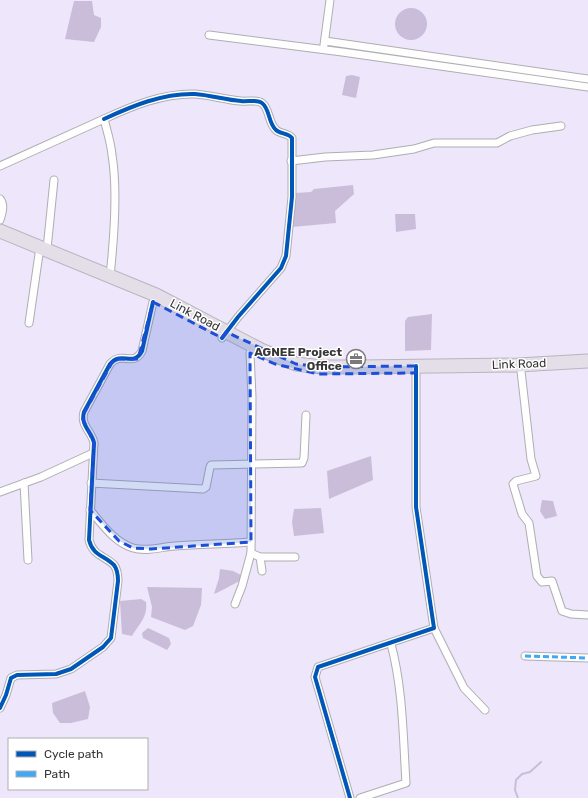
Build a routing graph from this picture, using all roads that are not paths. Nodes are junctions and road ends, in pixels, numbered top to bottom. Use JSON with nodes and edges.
{"nodes":[{"id":1,"x":330,"y":0,"type":"edge"},
{"id":2,"x":210,"y":35,"type":"dead end"},
{"id":3,"x":325,"y":41,"type":"junction"},
{"id":4,"x":324,"y":50,"type":"junction"},
{"id":5,"x":588,"y":79,"type":"edge"},
{"id":6,"x":588,"y":87,"type":"edge"},
{"id":7,"x":104,"y":119,"type":"junction"},
{"id":8,"x":561,"y":126,"type":"dead end"},
{"id":9,"x":291,"y":161,"type":"junction"},
{"id":10,"x":0,"y":166,"type":"edge"},
{"id":11,"x":54,"y":180,"type":"dead end"},
{"id":12,"x":0,"y":199,"type":"edge"},
{"id":13,"x":0,"y":220,"type":"edge"},
{"id":14,"x":0,"y":231,"type":"edge"},
{"id":15,"x":0,"y":238,"type":"edge"},
{"id":16,"x":43,"y":251,"type":"junction"},
{"id":17,"x":110,"y":276,"type":"junction"},
{"id":18,"x":153,"y":302,"type":"junction"},
{"id":19,"x":29,"y":323,"type":"dead end"},
{"id":20,"x":224,"y":335,"type":"junction"},
{"id":21,"x":250,"y":353,"type":"junction"},
{"id":22,"x":588,"y":361,"type":"edge"},
{"id":23,"x":415,"y":369,"type":"junction"},
{"id":24,"x":588,"y":369,"type":"edge"},
{"id":25,"x":521,"y":371,"type":"junction"},
{"id":26,"x":306,"y":415,"type":"dead end"},
{"id":27,"x":93,"y":453,"type":"junction"},
{"id":28,"x":251,"y":463,"type":"junction"},
{"id":29,"x":24,"y":483,"type":"junction"},
{"id":30,"x":91,"y":483,"type":"junction"},
{"id":31,"x":0,"y":492,"type":"edge"},
{"id":32,"x":90,"y":510,"type":"junction"},
{"id":33,"x":251,"y":542,"type":"junction"},
{"id":34,"x":251,"y":553,"type":"junction"},
{"id":35,"x":260,"y":557,"type":"junction"},
{"id":36,"x":295,"y":557,"type":"dead end"},
{"id":37,"x":28,"y":560,"type":"dead end"},
{"id":38,"x":262,"y":570,"type":"dead end"},
{"id":39,"x":235,"y":604,"type":"dead end"},
{"id":40,"x":588,"y":615,"type":"edge"},
{"id":41,"x":434,"y":628,"type":"junction"},
{"id":42,"x":391,"y":644,"type":"junction"},
{"id":43,"x":525,"y":656,"type":"dead end"},
{"id":44,"x":588,"y":658,"type":"edge"},
{"id":45,"x":0,"y":708,"type":"edge"},
{"id":46,"x":485,"y":710,"type":"dead end"},
{"id":47,"x":350,"y":798,"type":"edge"},
{"id":48,"x":360,"y":798,"type":"edge"}],
"edges":[{"from":1,"to":3,"type":"street"},
{"from":2,"to":4,"type":"street"},
{"from":3,"to":4,"type":"street"},
{"from":3,"to":5,"type":"street"},
{"from":4,"to":6,"type":"street"},
{"from":7,"to":9,"type":"street"},
{"from":7,"to":10,"type":"street"},
{"from":7,"to":17,"type":"street"},
{"from":8,"to":9,"type":"street"},
{"from":9,"to":20,"type":"street"},
{"from":11,"to":16,"type":"street"},
{"from":12,"to":13,"type":"street"},
{"from":14,"to":16,"type":"highway","name":"Link Road"},
{"from":15,"to":16,"type":"highway","name":"Link Road"},
{"from":16,"to":17,"type":"highway","name":"Link Road"},
{"from":16,"to":18,"type":"highway","name":"Link Road"},
{"from":16,"to":19,"type":"street"},
{"from":17,"to":20,"type":"highway","name":"Link Road"},
{"from":18,"to":20,"type":"highway","name":"Link Road"},
{"from":18,"to":27,"type":"street"},
{"from":20,"to":21,"type":"highway","name":"Link Road"},
{"from":20,"to":23,"type":"highway","name":"Link Road"},
{"from":21,"to":23,"type":"highway","name":"Link Road"},
{"from":21,"to":28,"type":"street"},
{"from":22,"to":23,"type":"highway","name":"Link Road"},
{"from":23,"to":25,"type":"highway","name":"Link Road"},
{"from":23,"to":41,"type":"street"},
{"from":24,"to":25,"type":"highway","name":"Link Road"},
{"from":25,"to":40,"type":"street"},
{"from":26,"to":28,"type":"street"},
{"from":27,"to":29,"type":"street"},
{"from":27,"to":30,"type":"street"},
{"from":28,"to":30,"type":"street"},
{"from":28,"to":33,"type":"street"},
{"from":29,"to":31,"type":"street"},
{"from":29,"to":37,"type":"street"},
{"from":30,"to":32,"type":"street"},
{"from":32,"to":33,"type":"street"},
{"from":32,"to":45,"type":"street"},
{"from":33,"to":34,"type":"street"},
{"from":34,"to":35,"type":"street"},
{"from":34,"to":39,"type":"street"},
{"from":35,"to":36,"type":"street"},
{"from":35,"to":38,"type":"street"},
{"from":41,"to":42,"type":"street"},
{"from":41,"to":46,"type":"street"},
{"from":42,"to":47,"type":"street"},
{"from":42,"to":48,"type":"street"},
{"from":43,"to":44,"type":"street"}]}
